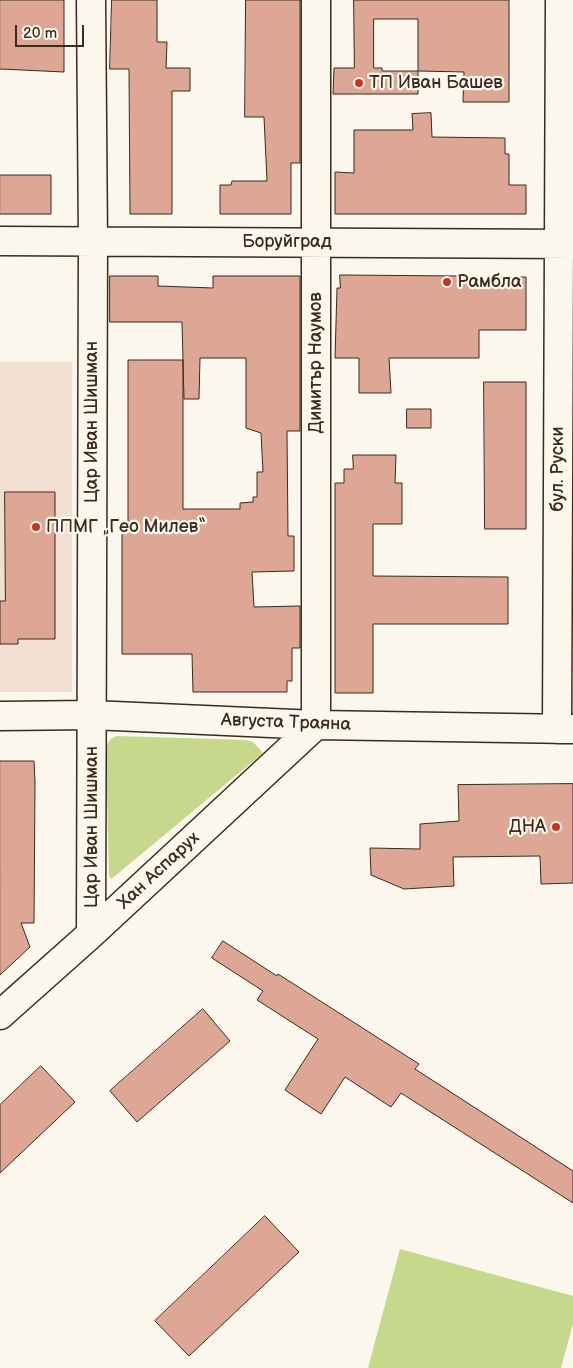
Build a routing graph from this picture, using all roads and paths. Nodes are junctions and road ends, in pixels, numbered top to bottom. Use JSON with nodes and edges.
{"nodes":[{"id":1,"x":91,"y":0,"type":"edge"},
{"id":2,"x":316,"y":0,"type":"edge"},
{"id":3,"x":560,"y":0,"type":"edge"},
{"id":4,"x":0,"y":241,"type":"edge"},
{"id":5,"x":93,"y":241,"type":"junction"},
{"id":6,"x":316,"y":242,"type":"junction"},
{"id":7,"x":566,"y":244,"type":"edge"},
{"id":8,"x":92,"y":715,"type":"junction"},
{"id":9,"x":0,"y":716,"type":"edge"},
{"id":10,"x":316,"y":725,"type":"junction"},
{"id":11,"x":565,"y":729,"type":"edge"},
{"id":12,"x":91,"y":934,"type":"junction"},
{"id":13,"x":0,"y":1015,"type":"edge"}],
"edges":[{"from":1,"to":5,"type":"street","name":"Цар Иван Шишман"},
{"from":2,"to":6,"type":"street","name":"Димитър Наумов"},
{"from":3,"to":7,"type":"street","name":"бул. Руски"},
{"from":4,"to":5,"type":"street","name":"Боруйград"},
{"from":5,"to":6,"type":"street","name":"Боруйград"},
{"from":5,"to":8,"type":"street","name":"Цар Иван Шишман"},
{"from":6,"to":7,"type":"street","name":"Боруйград"},
{"from":6,"to":10,"type":"street","name":"Димитър Наумов"},
{"from":7,"to":11,"type":"street","name":"бул. Руски"},
{"from":8,"to":9,"type":"street","name":"Августа Траяна"},
{"from":8,"to":10,"type":"street","name":"Августа Траяна"},
{"from":8,"to":12,"type":"street","name":"Цар Иван Шишман"},
{"from":10,"to":11,"type":"street","name":"Августа Траяна"},
{"from":10,"to":12,"type":"street","name":"Хан Аспарух"},
{"from":12,"to":13,"type":"street","name":"Хан Аспарух"}]}
